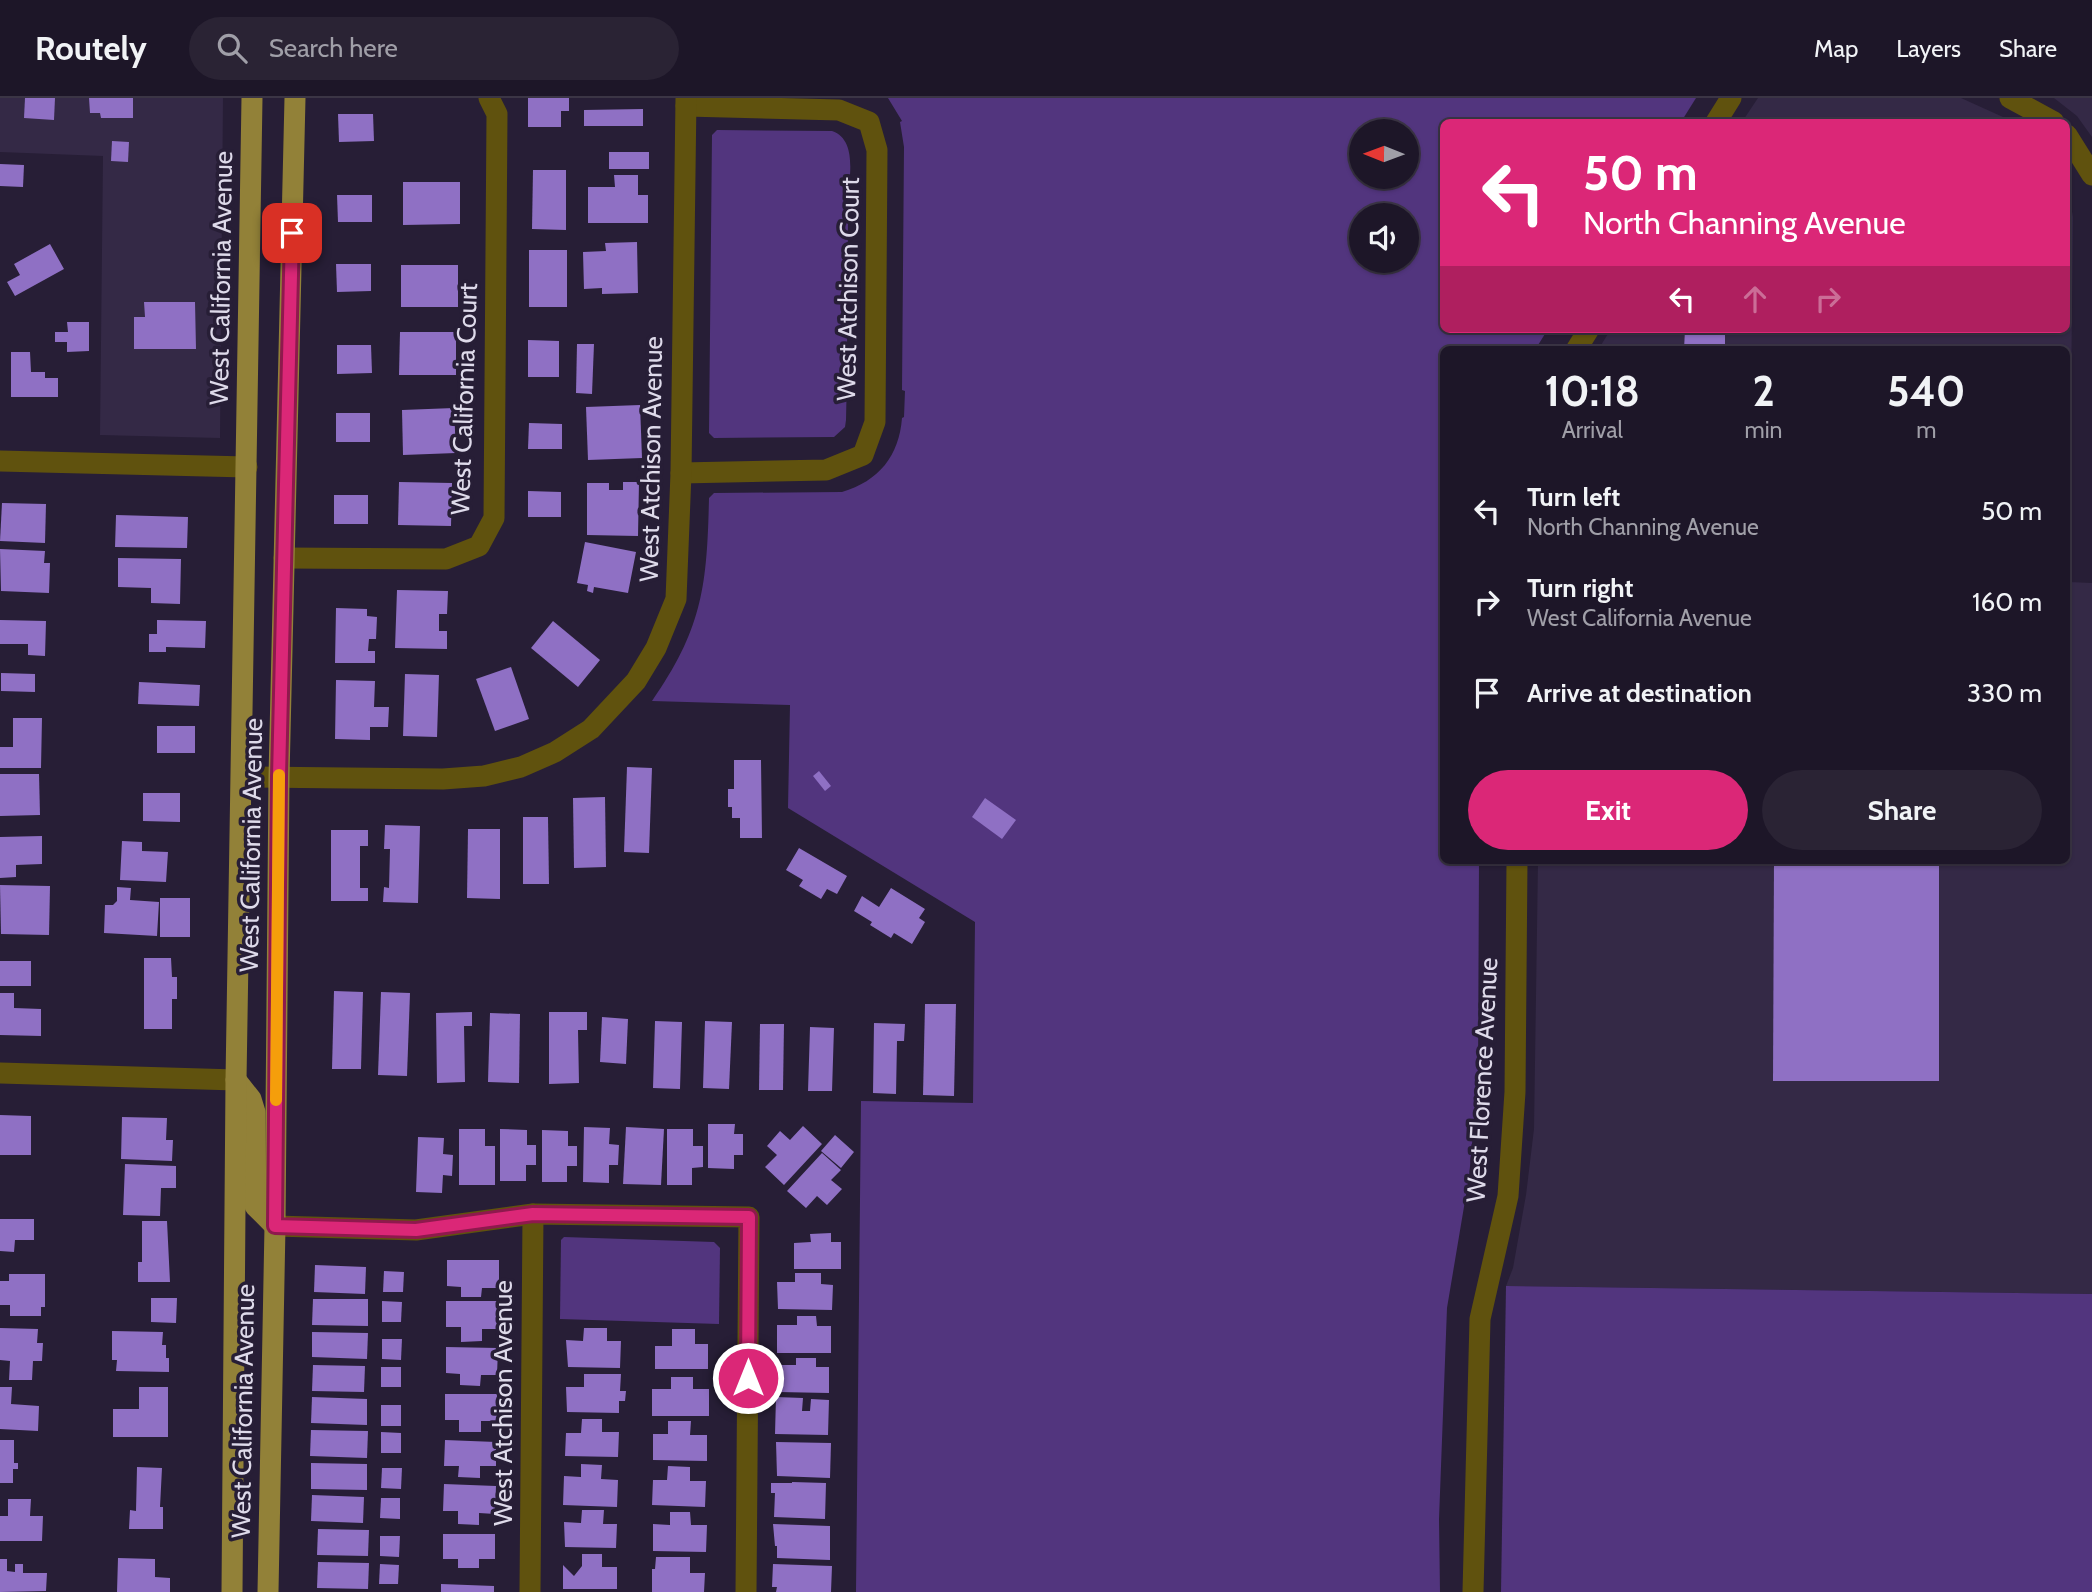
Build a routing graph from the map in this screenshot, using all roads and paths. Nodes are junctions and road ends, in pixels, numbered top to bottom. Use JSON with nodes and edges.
{"nodes":[{"id":1,"x":252,"y":98,"type":"edge"},
{"id":2,"x":295,"y":98,"type":"edge"},
{"id":3,"x":489,"y":98,"type":"edge"},
{"id":4,"x":1731,"y":98,"type":"edge"},
{"id":5,"x":2010,"y":98,"type":"edge"},
{"id":6,"x":686,"y":102,"type":"edge"},
{"id":7,"x":1718,"y":119,"type":"edge"},
{"id":8,"x":2043,"y":119,"type":"edge"},
{"id":9,"x":2070,"y":143,"type":"edge"},
{"id":10,"x":2092,"y":176,"type":"edge"},
{"id":11,"x":0,"y":461,"type":"edge"},
{"id":12,"x":247,"y":467,"type":"junction"},
{"id":13,"x":681,"y":472,"type":"junction"},
{"id":14,"x":285,"y":558,"type":"junction"},
{"id":15,"x":242,"y":777,"type":"junction"},
{"id":16,"x":279,"y":777,"type":"junction"},
{"id":17,"x":1517,"y":864,"type":"edge"},
{"id":18,"x":0,"y":1073,"type":"edge"},
{"id":19,"x":236,"y":1080,"type":"junction"},
{"id":20,"x":533,"y":1214,"type":"junction"},
{"id":21,"x":275,"y":1226,"type":"junction"},
{"id":22,"x":232,"y":1592,"type":"edge"},
{"id":23,"x":268,"y":1592,"type":"edge"},
{"id":24,"x":530,"y":1592,"type":"edge"},
{"id":25,"x":746,"y":1592,"type":"edge"},
{"id":26,"x":1472,"y":1592,"type":"edge"}],
"edges":[{"from":1,"to":12,"type":"main road","name":"West California Avenue"},
{"from":2,"to":14,"type":"main road","name":"West California Avenue"},
{"from":3,"to":14,"type":"street","name":"West California Court"},
{"from":4,"to":7,"type":"street"},
{"from":5,"to":8,"type":"street"},
{"from":6,"to":13,"type":"street","name":"West Atchison Avenue"},
{"from":6,"to":13,"type":"street","name":"West Atchison Court"},
{"from":9,"to":10,"type":"street"},
{"from":11,"to":12,"type":"street"},
{"from":12,"to":15,"type":"main road","name":"West California Avenue"},
{"from":13,"to":16,"type":"street","name":"West Atchison Avenue"},
{"from":14,"to":16,"type":"main road","name":"West California Avenue"},
{"from":15,"to":16,"type":"street","name":"West Atchison Avenue"},
{"from":15,"to":19,"type":"main road","name":"West California Avenue"},
{"from":16,"to":21,"type":"main road","name":"West California Avenue"},
{"from":17,"to":26,"type":"street","name":"West Florence Avenue"},
{"from":18,"to":19,"type":"street"},
{"from":19,"to":21,"type":"main road"},
{"from":19,"to":22,"type":"main road","name":"West California Avenue"},
{"from":20,"to":21,"type":"street"},
{"from":20,"to":24,"type":"street","name":"West Atchison Avenue"},
{"from":20,"to":25,"type":"street"},
{"from":21,"to":23,"type":"main road","name":"West California Avenue"}]}
